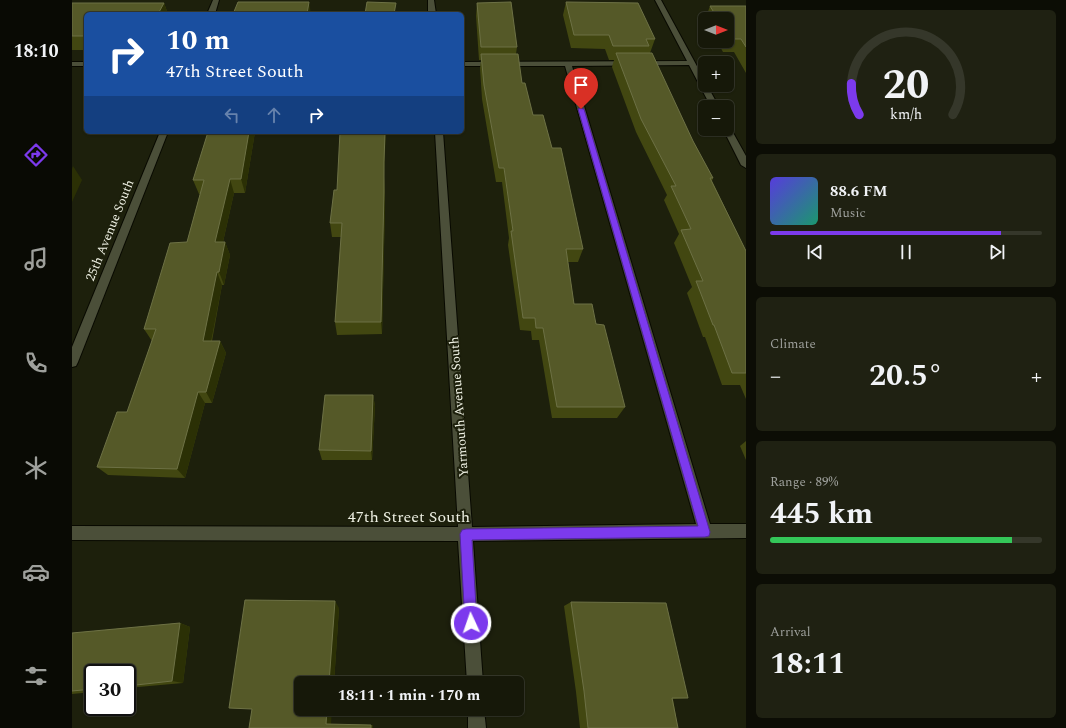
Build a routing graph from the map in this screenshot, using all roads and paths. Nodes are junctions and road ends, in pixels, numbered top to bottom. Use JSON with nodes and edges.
{"nodes":[{"id":1,"x":216,"y":0,"type":"edge"},
{"id":2,"x":431,"y":0,"type":"edge"},
{"id":3,"x":658,"y":0,"type":"edge"},
{"id":4,"x":212,"y":12,"type":"edge"},
{"id":5,"x":432,"y":12,"type":"edge"},
{"id":6,"x":692,"y":63,"type":"junction"},
{"id":7,"x":72,"y":64,"type":"edge"},
{"id":8,"x":84,"y":64,"type":"edge"},
{"id":9,"x":464,"y":64,"type":"edge"},
{"id":10,"x":568,"y":64,"type":"junction"},
{"id":11,"x":711,"y":100,"type":"edge"},
{"id":12,"x":163,"y":134,"type":"edge"},
{"id":13,"x":439,"y":134,"type":"edge"},
{"id":14,"x":731,"y":136,"type":"edge"},
{"id":15,"x":746,"y":165,"type":"edge"},
{"id":16,"x":72,"y":362,"type":"edge"},
{"id":17,"x":705,"y":532,"type":"junction"},
{"id":18,"x":746,"y":532,"type":"edge"},
{"id":19,"x":72,"y":533,"type":"edge"},
{"id":20,"x":466,"y":534,"type":"junction"},
{"id":21,"x":475,"y":676,"type":"edge"},
{"id":22,"x":476,"y":716,"type":"edge"},
{"id":23,"x":477,"y":728,"type":"edge"}],
"edges":[{"from":1,"to":4,"type":"street"},
{"from":2,"to":5,"type":"street"},
{"from":3,"to":6,"type":"street"},
{"from":6,"to":10,"type":"street"},
{"from":6,"to":11,"type":"street"},
{"from":7,"to":8,"type":"street"},
{"from":9,"to":10,"type":"street"},
{"from":10,"to":17,"type":"street"},
{"from":12,"to":16,"type":"street","name":"25th Avenue South"},
{"from":13,"to":20,"type":"street","name":"Yarmouth Avenue South"},
{"from":14,"to":15,"type":"street"},
{"from":17,"to":18,"type":"street","name":"47th Street South"},
{"from":17,"to":20,"type":"street","name":"47th Street South"},
{"from":19,"to":20,"type":"street","name":"47th Street South"},
{"from":20,"to":21,"type":"street","name":"Yarmouth Avenue South"},
{"from":22,"to":23,"type":"street"}]}
